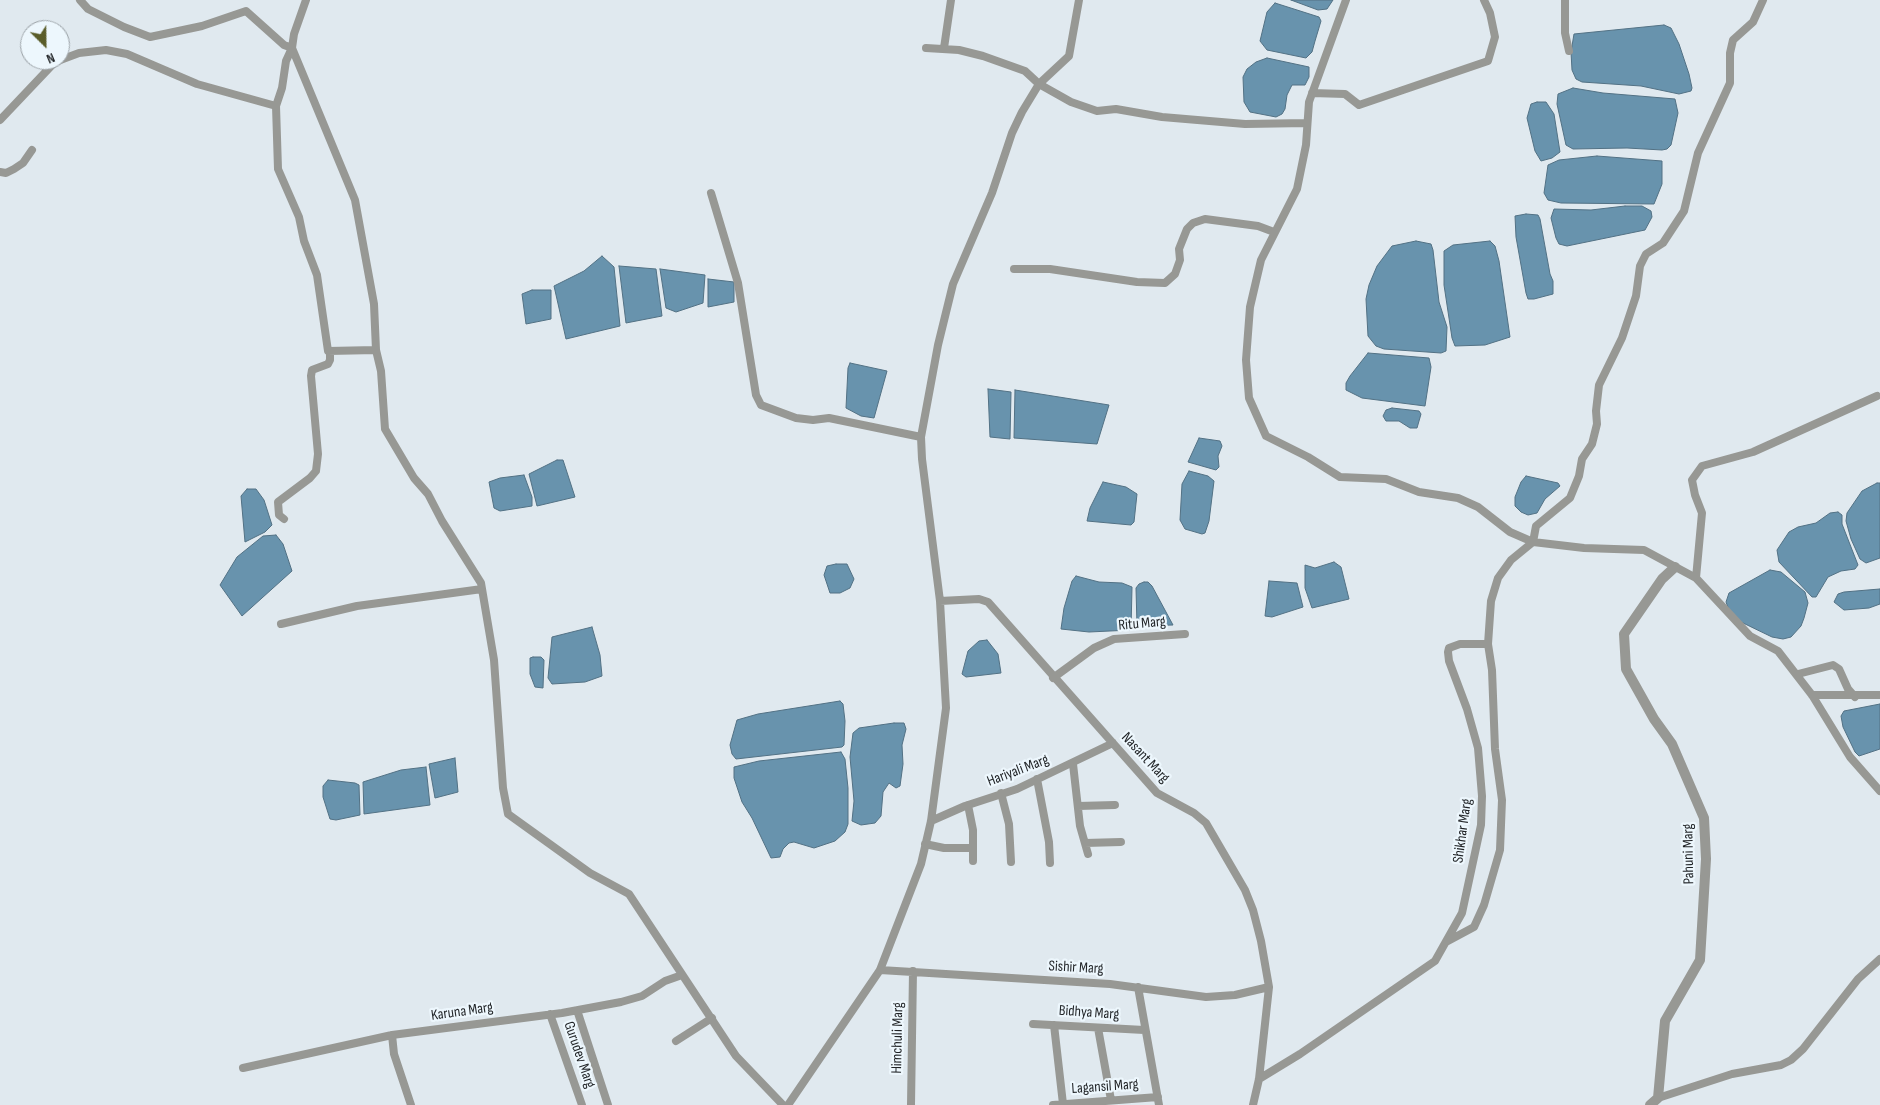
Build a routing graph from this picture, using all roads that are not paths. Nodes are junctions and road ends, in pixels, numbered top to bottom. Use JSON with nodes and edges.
{"nodes":[{"id":1,"x":80,"y":0,"type":"edge"},
{"id":2,"x":306,"y":0,"type":"edge"},
{"id":3,"x":951,"y":0,"type":"edge"},
{"id":4,"x":1079,"y":0,"type":"edge"},
{"id":5,"x":1346,"y":0,"type":"edge"},
{"id":6,"x":1484,"y":0,"type":"edge"},
{"id":7,"x":1565,"y":0,"type":"edge"},
{"id":8,"x":1763,"y":0,"type":"edge"},
{"id":9,"x":292,"y":48,"type":"junction"},
{"id":10,"x":926,"y":48,"type":"dead end"},
{"id":11,"x":944,"y":48,"type":"junction"},
{"id":12,"x":1569,"y":51,"type":"dead end"},
{"id":13,"x":1039,"y":84,"type":"junction"},
{"id":14,"x":1312,"y":93,"type":"junction"},
{"id":15,"x":276,"y":106,"type":"junction"},
{"id":16,"x":0,"y":120,"type":"edge"},
{"id":17,"x":1307,"y":123,"type":"junction"},
{"id":18,"x":32,"y":150,"type":"dead end"},
{"id":19,"x":0,"y":172,"type":"edge"},
{"id":20,"x":711,"y":193,"type":"dead end"},
{"id":21,"x":1274,"y":232,"type":"junction"},
{"id":22,"x":1014,"y":269,"type":"dead end"},
{"id":23,"x":376,"y":350,"type":"junction"},
{"id":24,"x":330,"y":351,"type":"junction"},
{"id":25,"x":1877,"y":396,"type":"dead end"},
{"id":26,"x":921,"y":437,"type":"junction"},
{"id":27,"x":284,"y":519,"type":"dead end"},
{"id":28,"x":1533,"y":542,"type":"junction"},
{"id":29,"x":1675,"y":567,"type":"junction"},
{"id":30,"x":1696,"y":578,"type":"junction"},
{"id":31,"x":482,"y":589,"type":"junction"},
{"id":32,"x":940,"y":601,"type":"junction"},
{"id":33,"x":281,"y":624,"type":"dead end"},
{"id":34,"x":1185,"y":634,"type":"dead end"},
{"id":35,"x":1488,"y":644,"type":"junction"},
{"id":36,"x":1798,"y":674,"type":"junction"},
{"id":37,"x":1053,"y":678,"type":"junction"},
{"id":38,"x":1812,"y":695,"type":"junction"},
{"id":39,"x":1880,"y":695,"type":"edge"},
{"id":40,"x":1855,"y":697,"type":"junction"},
{"id":41,"x":1113,"y":744,"type":"junction"},
{"id":42,"x":1073,"y":764,"type":"junction"},
{"id":43,"x":1037,"y":779,"type":"junction"},
{"id":44,"x":1880,"y":790,"type":"edge"},
{"id":45,"x":1002,"y":793,"type":"junction"},
{"id":46,"x":968,"y":805,"type":"junction"},
{"id":47,"x":1115,"y":805,"type":"dead end"},
{"id":48,"x":1078,"y":806,"type":"junction"},
{"id":49,"x":931,"y":821,"type":"junction"},
{"id":50,"x":1121,"y":842,"type":"dead end"},
{"id":51,"x":1085,"y":843,"type":"junction"},
{"id":52,"x":925,"y":844,"type":"junction"},
{"id":53,"x":973,"y":848,"type":"junction"},
{"id":54,"x":1088,"y":854,"type":"dead end"},
{"id":55,"x":974,"y":861,"type":"dead end"},
{"id":56,"x":1011,"y":862,"type":"dead end"},
{"id":57,"x":1050,"y":863,"type":"dead end"},
{"id":58,"x":1446,"y":942,"type":"junction"},
{"id":59,"x":1880,"y":959,"type":"edge"},
{"id":60,"x":880,"y":970,"type":"junction"},
{"id":61,"x":913,"y":971,"type":"junction"},
{"id":62,"x":682,"y":975,"type":"junction"},
{"id":63,"x":1138,"y":987,"type":"junction"},
{"id":64,"x":1269,"y":987,"type":"junction"},
{"id":65,"x":577,"y":1010,"type":"junction"},
{"id":66,"x":550,"y":1014,"type":"junction"},
{"id":67,"x":712,"y":1018,"type":"junction"},
{"id":68,"x":1033,"y":1024,"type":"dead end"},
{"id":69,"x":1054,"y":1025,"type":"junction"},
{"id":70,"x":1098,"y":1028,"type":"junction"},
{"id":71,"x":1144,"y":1030,"type":"junction"},
{"id":72,"x":392,"y":1034,"type":"junction"},
{"id":73,"x":676,"y":1042,"type":"dead end"},
{"id":74,"x":242,"y":1068,"type":"dead end"},
{"id":75,"x":1259,"y":1078,"type":"junction"},
{"id":76,"x":1111,"y":1100,"type":"junction"},
{"id":77,"x":1158,"y":1101,"type":"edge"},
{"id":78,"x":1654,"y":1102,"type":"edge"},
{"id":79,"x":1063,"y":1104,"type":"edge"},
{"id":80,"x":411,"y":1105,"type":"edge"},
{"id":81,"x":582,"y":1105,"type":"edge"},
{"id":82,"x":608,"y":1105,"type":"edge"},
{"id":83,"x":783,"y":1105,"type":"edge"},
{"id":84,"x":788,"y":1105,"type":"edge"},
{"id":85,"x":911,"y":1105,"type":"edge"},
{"id":86,"x":1053,"y":1105,"type":"edge"},
{"id":87,"x":1253,"y":1105,"type":"edge"}],
"edges":[{"from":1,"to":9,"type":"street"},
{"from":2,"to":9,"type":"street"},
{"from":3,"to":11,"type":"street"},
{"from":4,"to":13,"type":"street"},
{"from":5,"to":14,"type":"street"},
{"from":6,"to":14,"type":"street"},
{"from":7,"to":12,"type":"street"},
{"from":8,"to":28,"type":"street"},
{"from":9,"to":15,"type":"street"},
{"from":9,"to":23,"type":"street"},
{"from":10,"to":11,"type":"street"},
{"from":11,"to":13,"type":"street"},
{"from":13,"to":17,"type":"street"},
{"from":13,"to":26,"type":"street"},
{"from":14,"to":17,"type":"street"},
{"from":15,"to":16,"type":"street"},
{"from":15,"to":24,"type":"street"},
{"from":17,"to":21,"type":"street"},
{"from":18,"to":19,"type":"street"},
{"from":20,"to":26,"type":"street"},
{"from":21,"to":22,"type":"street"},
{"from":21,"to":28,"type":"street"},
{"from":23,"to":24,"type":"street"},
{"from":23,"to":31,"type":"street"},
{"from":24,"to":27,"type":"street"},
{"from":25,"to":30,"type":"street"},
{"from":26,"to":32,"type":"street"},
{"from":28,"to":29,"type":"street"},
{"from":28,"to":35,"type":"street"},
{"from":29,"to":30,"type":"street"},
{"from":29,"to":78,"type":"street","name":"Pahuni Marg"},
{"from":30,"to":36,"type":"street"},
{"from":31,"to":33,"type":"street"},
{"from":31,"to":62,"type":"street"},
{"from":32,"to":37,"type":"street","name":"Nasant Marg"},
{"from":32,"to":49,"type":"street"},
{"from":34,"to":37,"type":"street","name":"Ritu Marg"},
{"from":35,"to":58,"type":"street"},
{"from":35,"to":58,"type":"street","name":"Shikhar Marg"},
{"from":36,"to":38,"type":"street"},
{"from":36,"to":40,"type":"street"},
{"from":37,"to":41,"type":"street","name":"Nasant Marg"},
{"from":38,"to":40,"type":"street"},
{"from":38,"to":44,"type":"street"},
{"from":39,"to":40,"type":"street"},
{"from":41,"to":42,"type":"street","name":"Hariyali Marg"},
{"from":41,"to":64,"type":"street","name":"Nasant Marg"},
{"from":42,"to":43,"type":"street","name":"Hariyali Marg"},
{"from":42,"to":48,"type":"street"},
{"from":43,"to":45,"type":"street","name":"Hariyali Marg"},
{"from":43,"to":57,"type":"street"},
{"from":45,"to":46,"type":"street","name":"Hariyali Marg"},
{"from":45,"to":56,"type":"street"},
{"from":46,"to":49,"type":"street","name":"Hariyali Marg"},
{"from":46,"to":53,"type":"street"},
{"from":47,"to":48,"type":"street"},
{"from":48,"to":51,"type":"street"},
{"from":49,"to":52,"type":"street"},
{"from":50,"to":51,"type":"street"},
{"from":51,"to":54,"type":"street"},
{"from":52,"to":53,"type":"street"},
{"from":52,"to":60,"type":"street"},
{"from":53,"to":55,"type":"street"},
{"from":58,"to":75,"type":"street","name":"Shikhar Marg"},
{"from":59,"to":78,"type":"street"},
{"from":60,"to":61,"type":"street","name":"Sishir Marg"},
{"from":60,"to":84,"type":"street"},
{"from":61,"to":63,"type":"street","name":"Sishir Marg"},
{"from":61,"to":85,"type":"street","name":"Himchuli Marg"},
{"from":62,"to":65,"type":"street","name":"Karuna Marg"},
{"from":62,"to":67,"type":"street"},
{"from":63,"to":64,"type":"street","name":"Sishir Marg"},
{"from":63,"to":71,"type":"street"},
{"from":64,"to":75,"type":"street","name":"Nasant Marg"},
{"from":65,"to":66,"type":"street","name":"Karuna Marg"},
{"from":65,"to":82,"type":"street"},
{"from":66,"to":72,"type":"street","name":"Karuna Marg"},
{"from":66,"to":81,"type":"street","name":"Gurudev Marg"},
{"from":67,"to":73,"type":"street"},
{"from":67,"to":83,"type":"street"},
{"from":68,"to":69,"type":"street","name":"Bidhya Marg"},
{"from":69,"to":70,"type":"street","name":"Bidhya Marg"},
{"from":69,"to":79,"type":"street"},
{"from":70,"to":71,"type":"street","name":"Bidhya Marg"},
{"from":70,"to":76,"type":"street"},
{"from":71,"to":77,"type":"street"},
{"from":72,"to":74,"type":"street","name":"Karuna Marg"},
{"from":72,"to":80,"type":"street"},
{"from":75,"to":87,"type":"street","name":"Nasant Marg"},
{"from":76,"to":77,"type":"street","name":"Lagansil Marg"},
{"from":76,"to":79,"type":"street","name":"Lagansil Marg"},
{"from":79,"to":86,"type":"street","name":"Lagansil Marg"}]}
